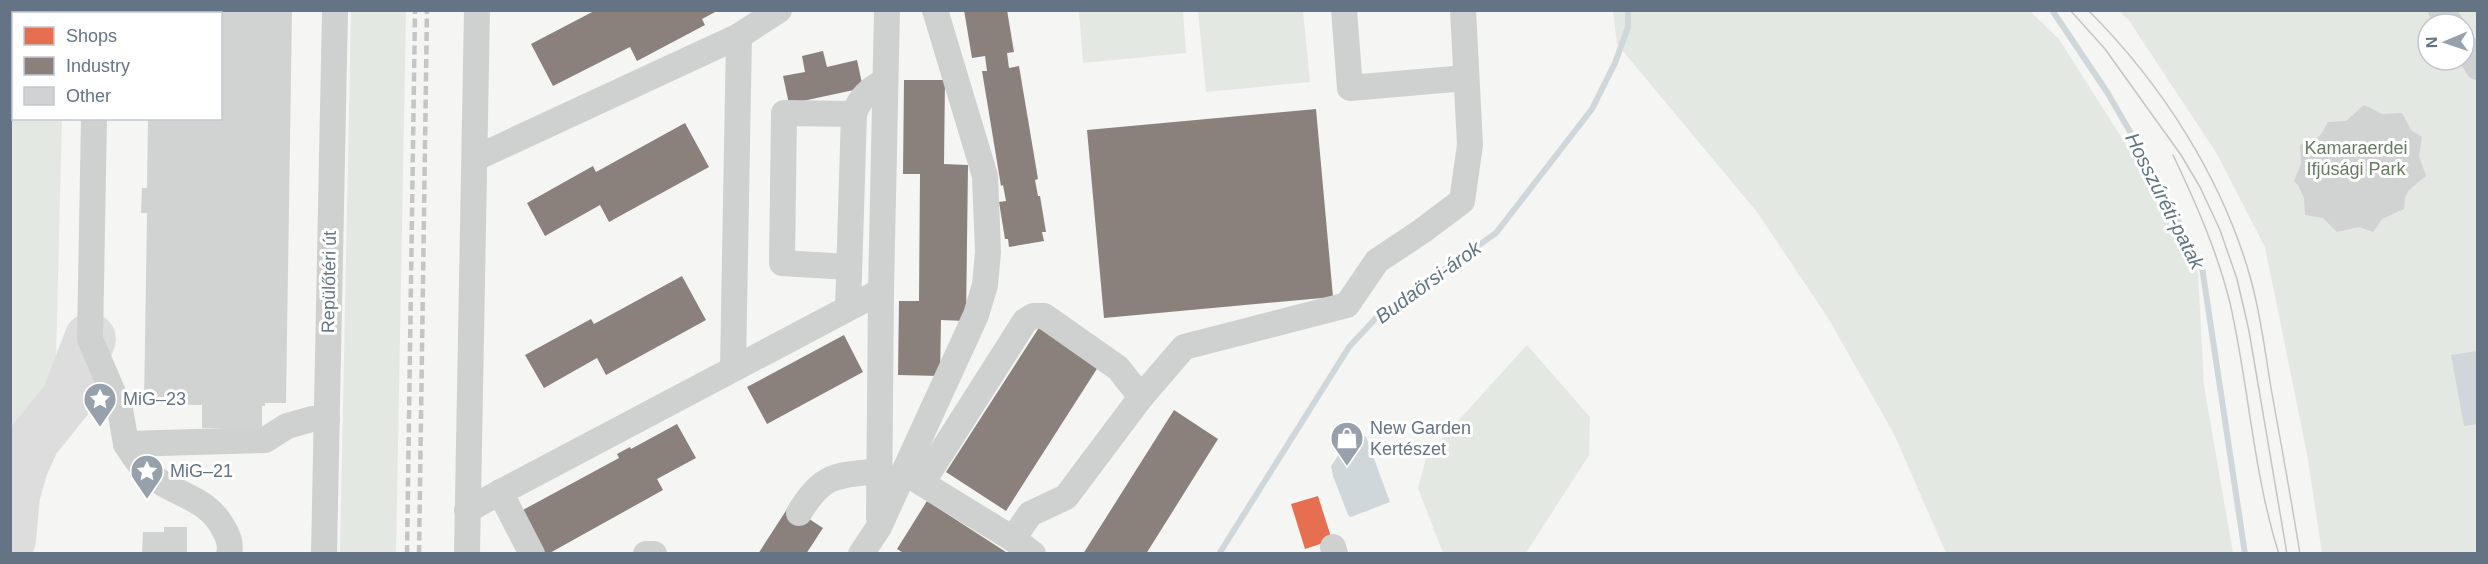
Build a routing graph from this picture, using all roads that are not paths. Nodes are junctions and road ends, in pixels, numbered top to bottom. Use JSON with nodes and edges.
{"nodes":[{"id":1,"x":335,"y":10,"type":"edge"},
{"id":2,"x":477,"y":10,"type":"edge"},
{"id":3,"x":779,"y":10,"type":"edge"},
{"id":4,"x":887,"y":10,"type":"edge"},
{"id":5,"x":935,"y":10,"type":"edge"},
{"id":6,"x":1344,"y":10,"type":"edge"},
{"id":7,"x":1463,"y":10,"type":"edge"},
{"id":8,"x":739,"y":36,"type":"junction"},
{"id":9,"x":1466,"y":78,"type":"junction"},
{"id":10,"x":885,"y":81,"type":"junction"},
{"id":11,"x":854,"y":114,"type":"junction"},
{"id":12,"x":94,"y":120,"type":"edge"},
{"id":13,"x":476,"y":158,"type":"junction"},
{"id":14,"x":849,"y":267,"type":"junction"},
{"id":15,"x":881,"y":291,"type":"junction"},
{"id":16,"x":848,"y":308,"type":"junction"},
{"id":17,"x":733,"y":368,"type":"junction"},
{"id":18,"x":1141,"y":397,"type":"junction"},
{"id":19,"x":327,"y":419,"type":"junction"},
{"id":20,"x":126,"y":444,"type":"junction"},
{"id":21,"x":902,"y":476,"type":"junction"},
{"id":22,"x":500,"y":492,"type":"junction"},
{"id":23,"x":467,"y":510,"type":"junction"},
{"id":24,"x":799,"y":513,"type":"dead end"},
{"id":25,"x":1023,"y":546,"type":"edge"},
{"id":26,"x":229,"y":554,"type":"edge"},
{"id":27,"x":324,"y":554,"type":"edge"},
{"id":28,"x":467,"y":554,"type":"edge"},
{"id":29,"x":532,"y":554,"type":"edge"},
{"id":30,"x":646,"y":554,"type":"edge"},
{"id":31,"x":654,"y":554,"type":"edge"},
{"id":32,"x":861,"y":554,"type":"edge"}],
"edges":[{"from":1,"to":19,"type":"street","name":"Repülőtéri út"},
{"from":2,"to":13,"type":"street"},
{"from":3,"to":8,"type":"street"},
{"from":4,"to":10,"type":"street"},
{"from":5,"to":21,"type":"street"},
{"from":6,"to":9,"type":"street"},
{"from":7,"to":9,"type":"street"},
{"from":8,"to":13,"type":"street"},
{"from":8,"to":17,"type":"street"},
{"from":9,"to":18,"type":"street"},
{"from":10,"to":11,"type":"street"},
{"from":10,"to":15,"type":"street"},
{"from":11,"to":14,"type":"street"},
{"from":11,"to":14,"type":"street"},
{"from":12,"to":20,"type":"street"},
{"from":13,"to":23,"type":"street"},
{"from":14,"to":16,"type":"street"},
{"from":15,"to":16,"type":"street"},
{"from":15,"to":21,"type":"street"},
{"from":16,"to":17,"type":"street"},
{"from":17,"to":22,"type":"street"},
{"from":18,"to":21,"type":"street"},
{"from":18,"to":25,"type":"street"},
{"from":19,"to":20,"type":"street"},
{"from":19,"to":27,"type":"street","name":"Repülőtéri út"},
{"from":20,"to":26,"type":"street"},
{"from":21,"to":24,"type":"street"},
{"from":21,"to":25,"type":"street"},
{"from":21,"to":32,"type":"street"},
{"from":22,"to":23,"type":"street"},
{"from":22,"to":29,"type":"street"},
{"from":23,"to":28,"type":"street"},
{"from":30,"to":31,"type":"street"}]}
